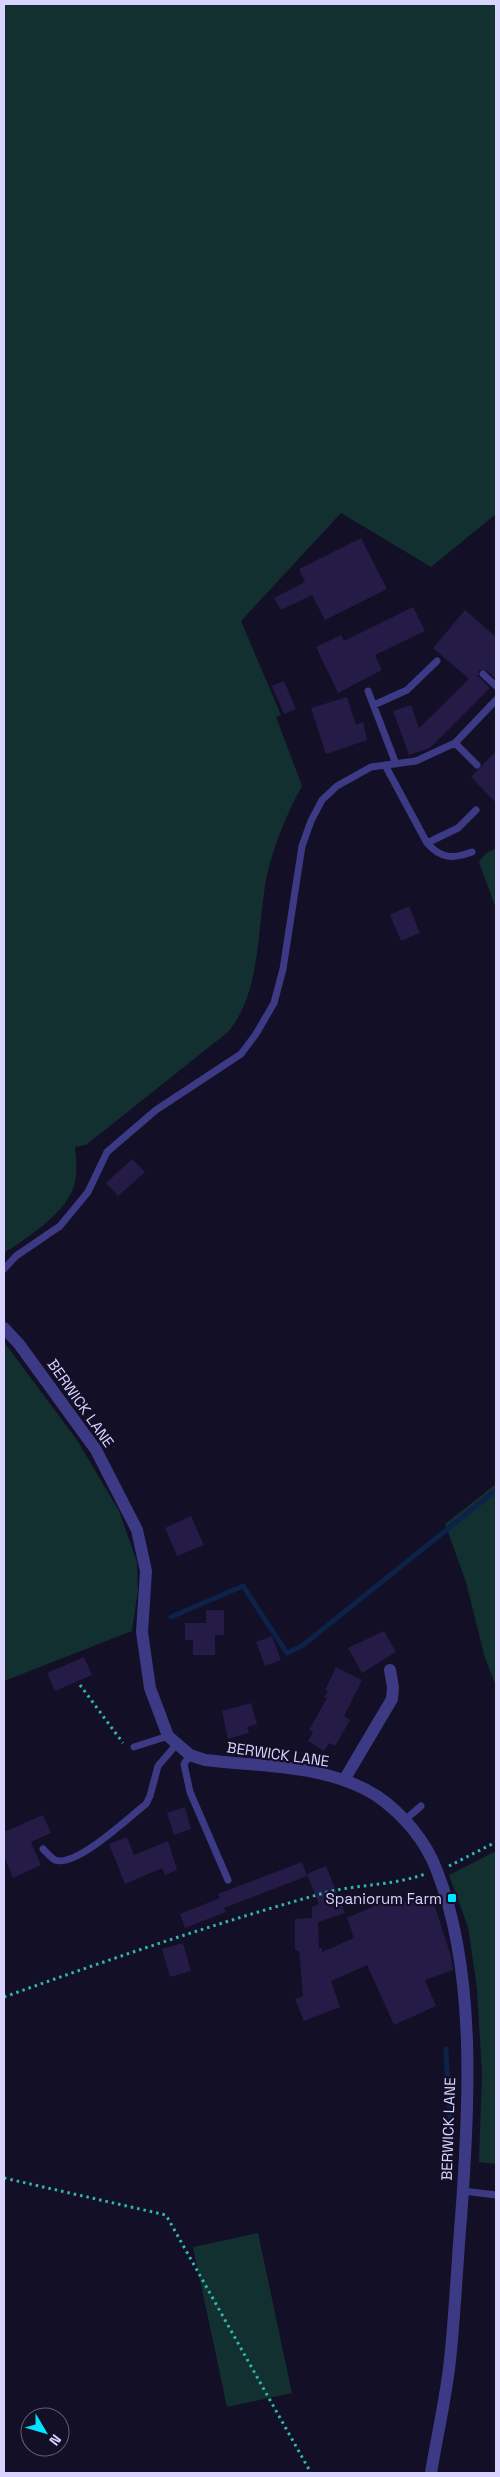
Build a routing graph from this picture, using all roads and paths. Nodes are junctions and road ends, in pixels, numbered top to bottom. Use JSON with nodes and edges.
{"nodes":[{"id":1,"x":437,"y":661,"type":"dead end"},
{"id":2,"x":483,"y":674,"type":"dead end"},
{"id":3,"x":496,"y":686,"type":"edge"},
{"id":4,"x":368,"y":691,"type":"dead end"},
{"id":5,"x":496,"y":700,"type":"edge"},
{"id":6,"x":374,"y":705,"type":"junction"},
{"id":7,"x":455,"y":743,"type":"junction"},
{"id":8,"x":396,"y":764,"type":"junction"},
{"id":9,"x":385,"y":765,"type":"junction"},
{"id":10,"x":477,"y":765,"type":"dead end"},
{"id":11,"x":476,"y":810,"type":"dead end"},
{"id":12,"x":427,"y":843,"type":"junction"},
{"id":13,"x":472,"y":852,"type":"dead end"},
{"id":14,"x":4,"y":1269,"type":"edge"},
{"id":15,"x":4,"y":1328,"type":"edge"},
{"id":16,"x":390,"y":1670,"type":"dead end"},
{"id":17,"x":80,"y":1685,"type":"dead end"},
{"id":18,"x":172,"y":1740,"type":"junction"},
{"id":19,"x":134,"y":1747,"type":"joint"},
{"id":20,"x":190,"y":1755,"type":"junction"},
{"id":21,"x":344,"y":1780,"type":"junction"},
{"id":22,"x":421,"y":1806,"type":"dead end"},
{"id":23,"x":405,"y":1820,"type":"junction"},
{"id":24,"x":496,"y":1842,"type":"edge"},
{"id":25,"x":43,"y":1850,"type":"dead end"},
{"id":26,"x":437,"y":1869,"type":"junction"},
{"id":27,"x":228,"y":1880,"type":"dead end"},
{"id":28,"x":4,"y":1996,"type":"edge"},
{"id":29,"x":4,"y":2178,"type":"edge"},
{"id":30,"x":463,"y":2191,"type":"junction"},
{"id":31,"x":496,"y":2195,"type":"edge"},
{"id":32,"x":311,"y":2473,"type":"edge"},
{"id":33,"x":430,"y":2473,"type":"edge"}],
"edges":[{"from":1,"to":6,"type":"lane"},
{"from":2,"to":3,"type":"lane"},
{"from":4,"to":6,"type":"lane"},
{"from":5,"to":7,"type":"lane"},
{"from":6,"to":8,"type":"lane"},
{"from":7,"to":8,"type":"lane"},
{"from":7,"to":10,"type":"lane"},
{"from":8,"to":9,"type":"lane"},
{"from":9,"to":12,"type":"lane"},
{"from":9,"to":14,"type":"lane"},
{"from":11,"to":12,"type":"lane"},
{"from":12,"to":13,"type":"lane"},
{"from":15,"to":18,"type":"street","name":"BERWICK LANE"},
{"from":16,"to":21,"type":"street"},
{"from":17,"to":19,"type":"path"},
{"from":18,"to":19,"type":"lane"},
{"from":18,"to":20,"type":"street","name":"BERWICK LANE"},
{"from":18,"to":25,"type":"lane"},
{"from":20,"to":21,"type":"street","name":"BERWICK LANE"},
{"from":20,"to":27,"type":"lane"},
{"from":21,"to":23,"type":"street","name":"BERWICK LANE"},
{"from":22,"to":23,"type":"lane"},
{"from":23,"to":26,"type":"street","name":"BERWICK LANE"},
{"from":24,"to":26,"type":"path"},
{"from":26,"to":28,"type":"path"},
{"from":26,"to":30,"type":"street","name":"BERWICK LANE"},
{"from":29,"to":32,"type":"path"},
{"from":30,"to":31,"type":"lane"},
{"from":30,"to":33,"type":"street","name":"BERWICK LANE"}]}
